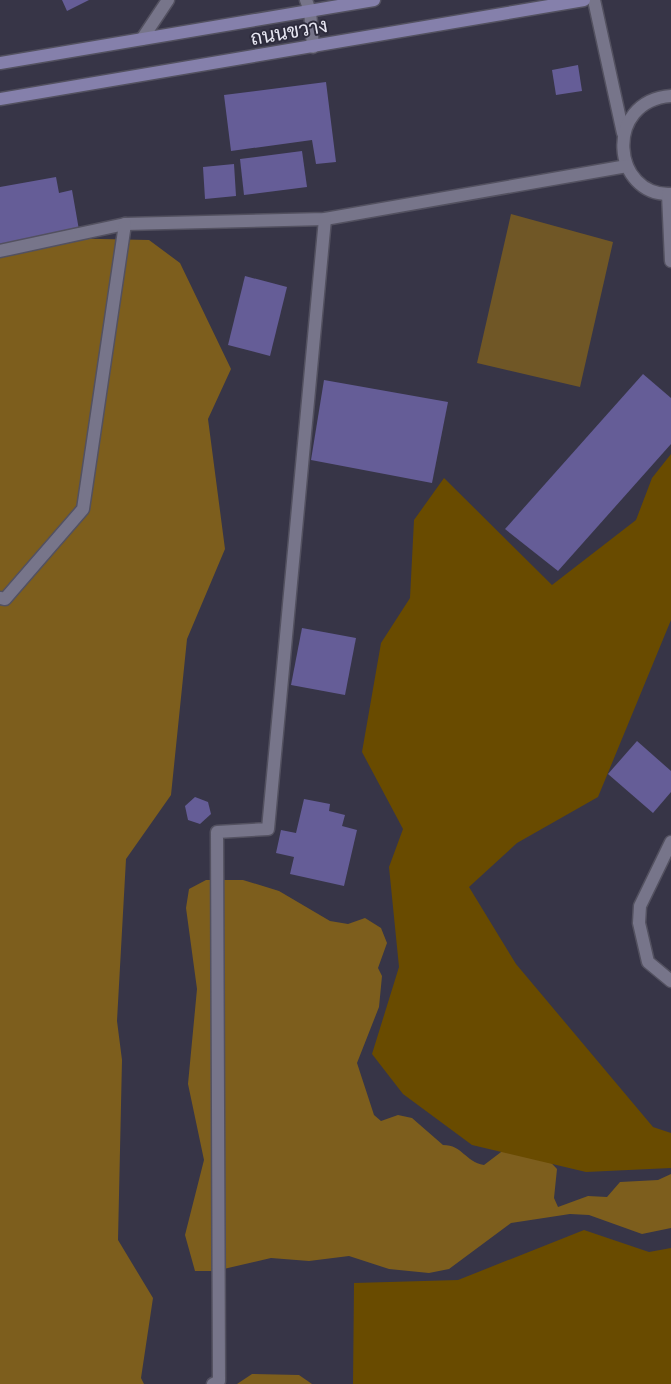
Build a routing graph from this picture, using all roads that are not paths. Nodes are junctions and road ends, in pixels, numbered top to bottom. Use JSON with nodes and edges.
{"nodes":[{"id":1,"x":168,"y":0,"type":"edge"},
{"id":2,"x":374,"y":0,"type":"edge"},
{"id":3,"x":584,"y":0,"type":"edge"},
{"id":4,"x":594,"y":0,"type":"edge"},
{"id":5,"x":308,"y":6,"type":"edge"},
{"id":6,"x":142,"y":39,"type":"junction"},
{"id":7,"x":312,"y":47,"type":"junction"},
{"id":8,"x":0,"y":63,"type":"edge"},
{"id":9,"x":671,"y":96,"type":"edge"},
{"id":10,"x":0,"y":99,"type":"edge"},
{"id":11,"x":624,"y":134,"type":"junction"},
{"id":12,"x":627,"y":166,"type":"junction"},
{"id":13,"x":669,"y":194,"type":"edge"},
{"id":14,"x":325,"y":219,"type":"junction"},
{"id":15,"x":125,"y":224,"type":"junction"},
{"id":16,"x":0,"y":251,"type":"edge"},
{"id":17,"x":671,"y":260,"type":"edge"},
{"id":18,"x":0,"y":598,"type":"edge"},
{"id":19,"x":671,"y":842,"type":"edge"},
{"id":20,"x":671,"y":981,"type":"edge"},
{"id":21,"x":213,"y":1384,"type":"edge"}],
"edges":[{"from":1,"to":6,"type":"street"},
{"from":2,"to":5,"type":"main road","name":"ถนนขวาง"},
{"from":3,"to":7,"type":"main road","name":"ถนนขวาง"},
{"from":4,"to":11,"type":"street"},
{"from":5,"to":6,"type":"main road","name":"ถนนขวาง"},
{"from":5,"to":7,"type":"street"},
{"from":6,"to":8,"type":"main road","name":"ถนนขวาง"},
{"from":7,"to":10,"type":"main road","name":"ถนนขวาง"},
{"from":9,"to":11,"type":"street"},
{"from":11,"to":12,"type":"street"},
{"from":12,"to":13,"type":"street"},
{"from":12,"to":14,"type":"street"},
{"from":13,"to":17,"type":"street"},
{"from":14,"to":15,"type":"street"},
{"from":14,"to":21,"type":"street"},
{"from":15,"to":16,"type":"street"},
{"from":15,"to":18,"type":"street"},
{"from":19,"to":20,"type":"street"}]}
